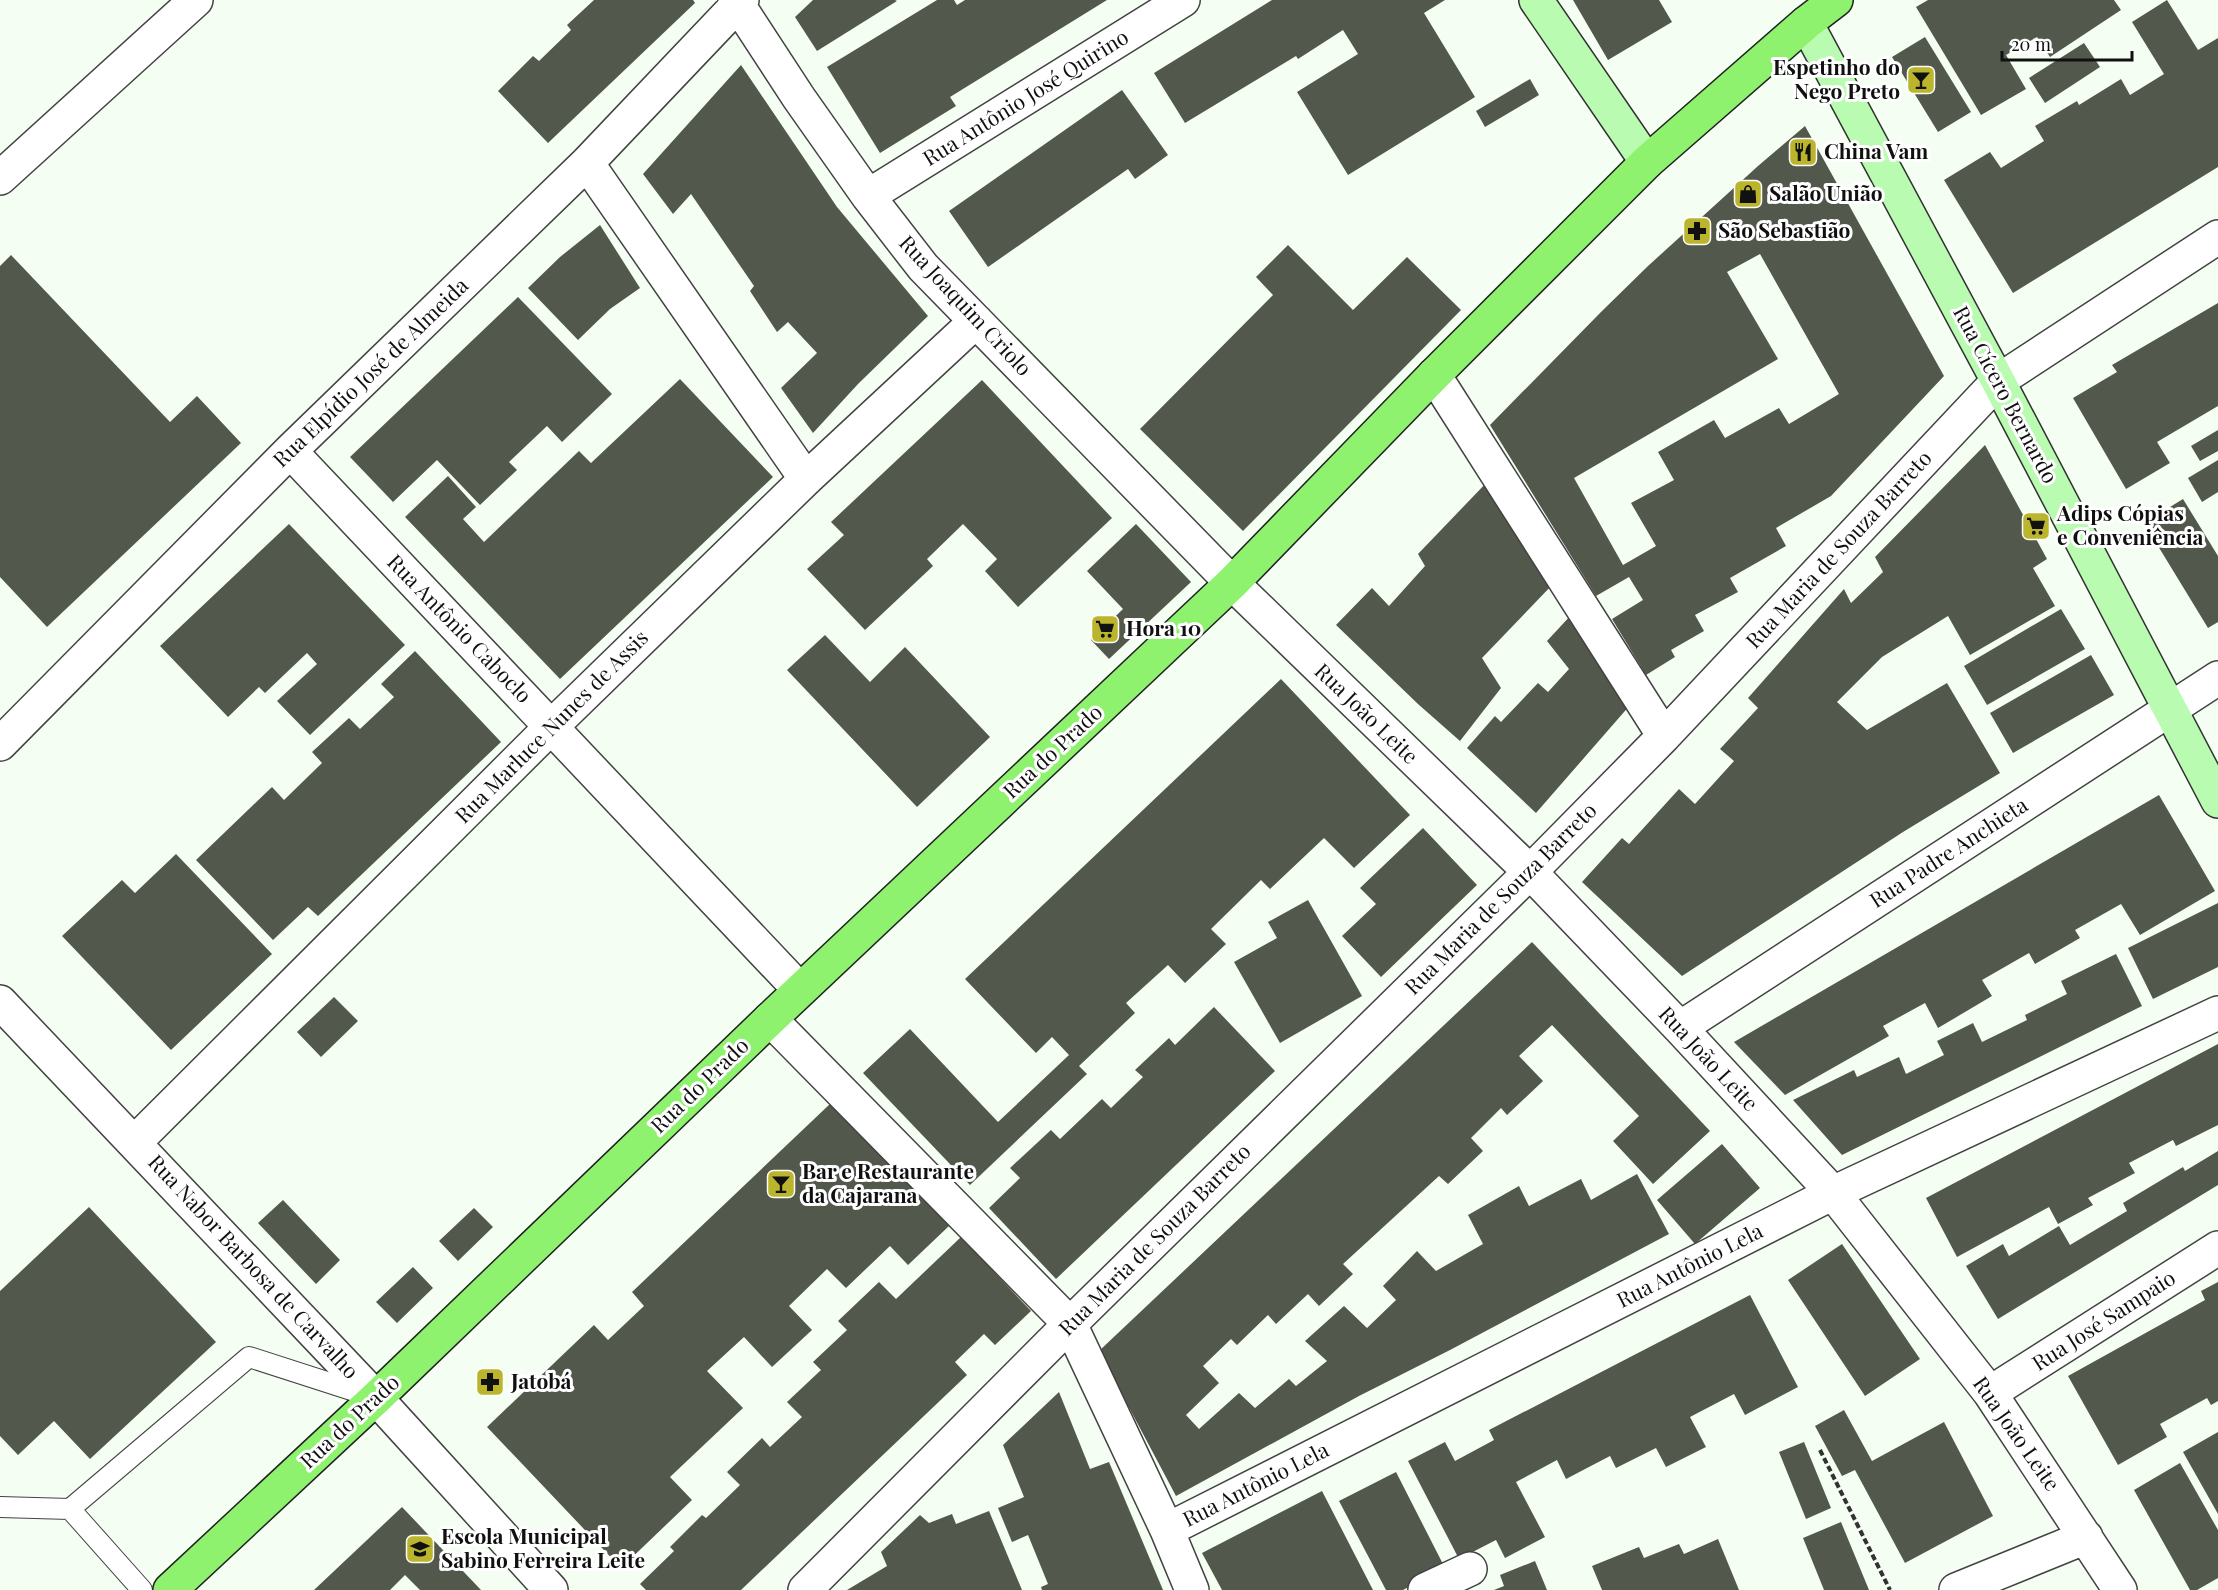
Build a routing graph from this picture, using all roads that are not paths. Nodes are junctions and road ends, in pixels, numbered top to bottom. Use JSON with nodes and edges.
{"nodes":[{"id":1,"x":196,"y":0,"type":"edge"},
{"id":2,"x":1183,"y":0,"type":"edge"},
{"id":3,"x":1536,"y":0,"type":"edge"},
{"id":4,"x":1836,"y":0,"type":"edge"},
{"id":5,"x":738,"y":1,"type":"edge"},
{"id":6,"x":1815,"y":12,"type":"edge"},
{"id":7,"x":1647,"y":162,"type":"junction"},
{"id":8,"x":587,"y":163,"type":"junction"},
{"id":9,"x":0,"y":178,"type":"edge"},
{"id":10,"x":868,"y":196,"type":"junction"},
{"id":11,"x":2218,"y":237,"type":"edge"},
{"id":12,"x":976,"y":321,"type":"junction"},
{"id":13,"x":1434,"y":375,"type":"junction"},
{"id":14,"x":1998,"y":381,"type":"junction"},
{"id":15,"x":290,"y":451,"type":"junction"},
{"id":16,"x":806,"y":479,"type":"junction"},
{"id":17,"x":1232,"y":583,"type":"junction"},
{"id":18,"x":2218,"y":678,"type":"edge"},
{"id":19,"x":2169,"y":709,"type":"junction"},
{"id":20,"x":552,"y":726,"type":"junction"},
{"id":21,"x":1664,"y":736,"type":"junction"},
{"id":22,"x":0,"y":744,"type":"edge"},
{"id":23,"x":2218,"y":801,"type":"edge"},
{"id":24,"x":1530,"y":872,"type":"junction"},
{"id":25,"x":800,"y":990,"type":"junction"},
{"id":26,"x":0,"y":1002,"type":"edge"},
{"id":27,"x":2218,"y":1013,"type":"edge"},
{"id":28,"x":770,"y":1019,"type":"junction"},
{"id":29,"x":1680,"y":1028,"type":"junction"},
{"id":30,"x":135,"y":1142,"type":"junction"},
{"id":31,"x":1833,"y":1193,"type":"junction"},
{"id":32,"x":2218,"y":1248,"type":"edge"},
{"id":33,"x":1070,"y":1324,"type":"junction"},
{"id":34,"x":1990,"y":1394,"type":"junction"},
{"id":35,"x":376,"y":1398,"type":"junction"},
{"id":36,"x":0,"y":1507,"type":"edge"},
{"id":37,"x":70,"y":1509,"type":"junction"},
{"id":38,"x":1167,"y":1530,"type":"junction"},
{"id":39,"x":2086,"y":1537,"type":"junction"},
{"id":40,"x":1470,"y":1569,"type":"dead end"},
{"id":41,"x":142,"y":1590,"type":"edge"},
{"id":42,"x":170,"y":1590,"type":"edge"},
{"id":43,"x":551,"y":1590,"type":"edge"},
{"id":44,"x":805,"y":1590,"type":"edge"},
{"id":45,"x":1192,"y":1590,"type":"edge"},
{"id":46,"x":1425,"y":1590,"type":"edge"},
{"id":47,"x":1956,"y":1590,"type":"edge"},
{"id":48,"x":2120,"y":1590,"type":"edge"}],
"edges":[{"from":1,"to":9,"type":"street"},
{"from":2,"to":10,"type":"street","name":"Rua Antônio José Quirino"},
{"from":3,"to":7,"type":"street"},
{"from":4,"to":6,"type":"main road"},
{"from":5,"to":8,"type":"street","name":"Rua Elpídio José de Almeida"},
{"from":5,"to":10,"type":"street","name":"Rua Joaquim Criolo"},
{"from":6,"to":7,"type":"main road","name":"Rua do Prado"},
{"from":6,"to":14,"type":"street","name":"Rua Cícero Bernardo"},
{"from":7,"to":13,"type":"main road","name":"Rua do Prado"},
{"from":8,"to":15,"type":"street","name":"Rua Elpídio José de Almeida"},
{"from":8,"to":16,"type":"street"},
{"from":10,"to":12,"type":"street","name":"Rua Joaquim Criolo"},
{"from":11,"to":14,"type":"street","name":"Rua Maria de Souza Barreto"},
{"from":12,"to":16,"type":"street","name":"Rua Marluce Nunes de Assis"},
{"from":12,"to":17,"type":"street","name":"Rua Joaquim Criolo"},
{"from":13,"to":17,"type":"main road","name":"Rua do Prado"},
{"from":13,"to":21,"type":"street"},
{"from":14,"to":19,"type":"street","name":"Rua Cícero Bernardo"},
{"from":14,"to":21,"type":"street","name":"Rua Maria de Souza Barreto"},
{"from":15,"to":20,"type":"street","name":"Rua Antônio Caboclo"},
{"from":15,"to":22,"type":"street","name":"Rua Elpídio José de Almeida"},
{"from":16,"to":20,"type":"street","name":"Rua Marluce Nunes de Assis"},
{"from":17,"to":24,"type":"street","name":"Rua João Leite"},
{"from":17,"to":25,"type":"main road","name":"Rua do Prado"},
{"from":18,"to":19,"type":"street","name":"Rua Padre Anchieta"},
{"from":19,"to":23,"type":"street","name":"Rua Cícero Bernardo"},
{"from":19,"to":29,"type":"street","name":"Rua Padre Anchieta"},
{"from":20,"to":25,"type":"street","name":"Rua Antônio Caboclo"},
{"from":20,"to":30,"type":"street","name":"Rua Marluce Nunes de Assis"},
{"from":21,"to":24,"type":"street","name":"Rua Maria de Souza Barreto"},
{"from":24,"to":29,"type":"street","name":"Rua João Leite"},
{"from":24,"to":33,"type":"street","name":"Rua Maria de Souza Barreto"},
{"from":25,"to":28,"type":"main road","name":"Rua do Prado"},
{"from":26,"to":30,"type":"street","name":"Rua Nabor Barbosa de Carvalho"},
{"from":27,"to":31,"type":"street","name":"Rua Antônio Lela"},
{"from":28,"to":33,"type":"street"},
{"from":28,"to":35,"type":"main road","name":"Rua do Prado"},
{"from":29,"to":31,"type":"street","name":"Rua João Leite"},
{"from":30,"to":35,"type":"street","name":"Rua Nabor Barbosa de Carvalho"},
{"from":31,"to":34,"type":"street","name":"Rua João Leite"},
{"from":31,"to":38,"type":"street","name":"Rua Antônio Lela"},
{"from":32,"to":34,"type":"street","name":"Rua José Sampaio"},
{"from":33,"to":38,"type":"street"},
{"from":33,"to":44,"type":"street","name":"Rua Maria de Souza Barreto"},
{"from":34,"to":39,"type":"street","name":"Rua João Leite"},
{"from":35,"to":37,"type":"lane"},
{"from":35,"to":42,"type":"main road","name":"Rua do Prado"},
{"from":35,"to":43,"type":"street","name":"Rua Nabor Barbosa de Carvalho"},
{"from":36,"to":37,"type":"lane"},
{"from":37,"to":41,"type":"lane"},
{"from":38,"to":45,"type":"street"},
{"from":39,"to":47,"type":"street"},
{"from":39,"to":48,"type":"street","name":"Rua João Leite"},
{"from":40,"to":46,"type":"street"}]}
